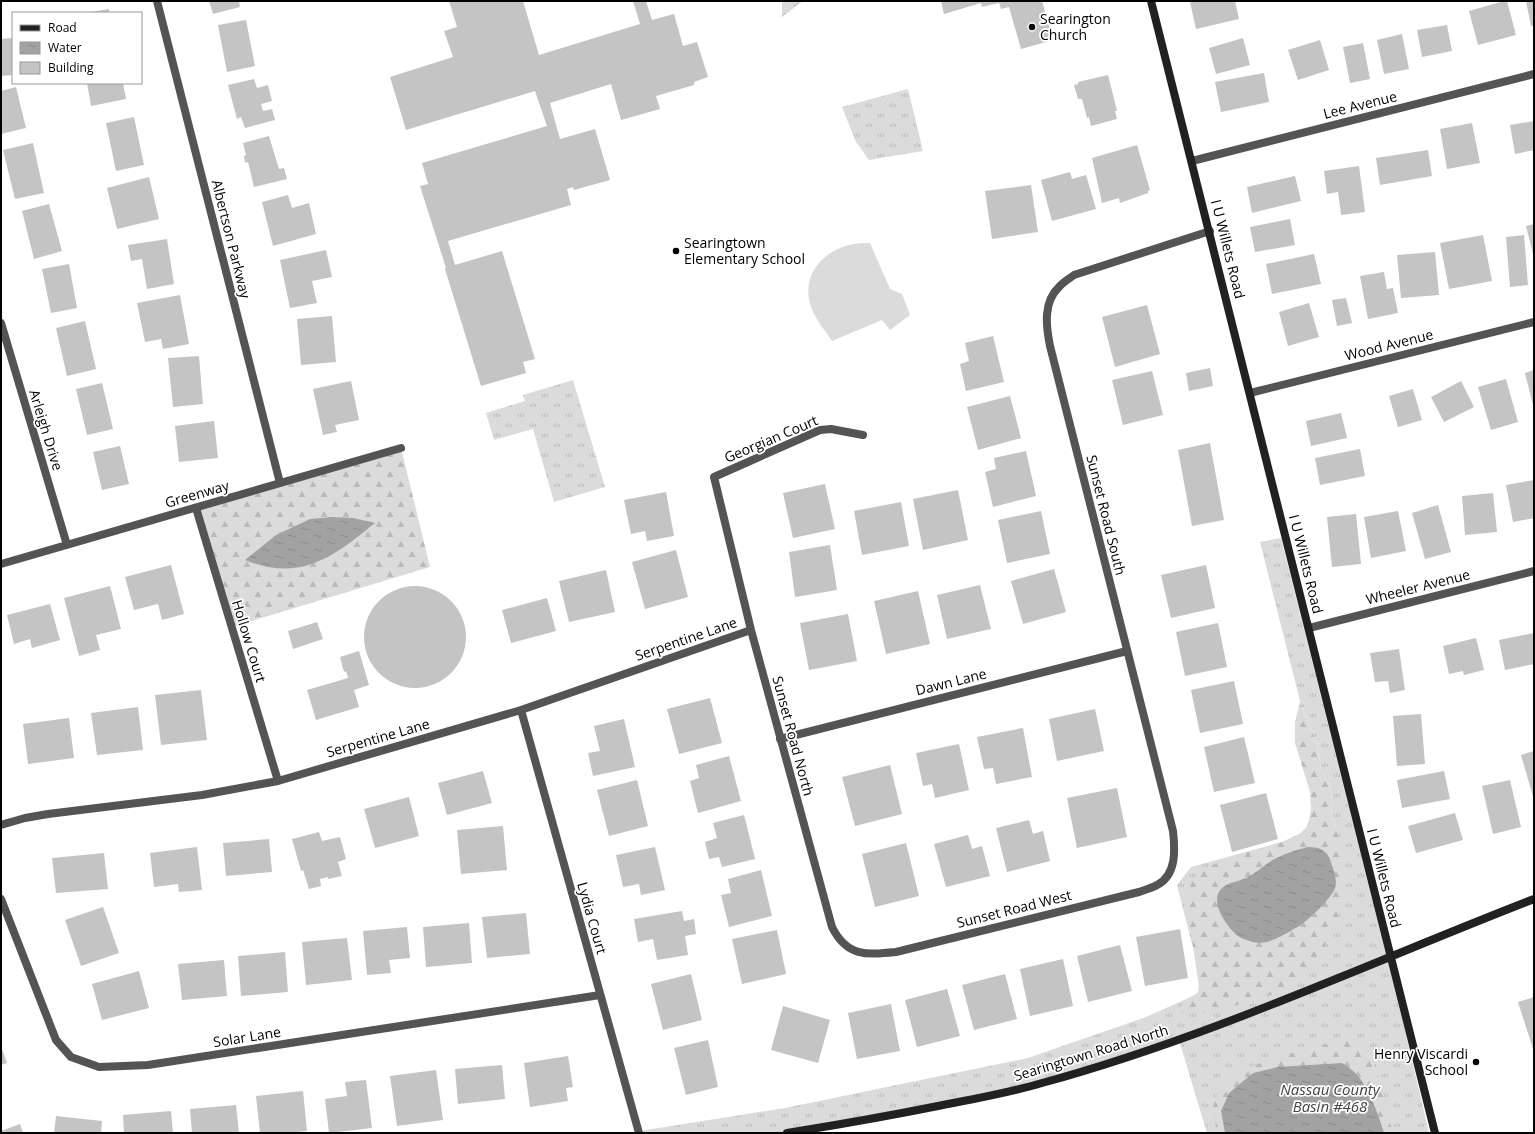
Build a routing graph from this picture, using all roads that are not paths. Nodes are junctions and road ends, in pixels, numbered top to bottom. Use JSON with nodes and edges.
{"nodes":[{"id":1,"x":157,"y":1,"type":"edge"},
{"id":2,"x":1151,"y":1,"type":"edge"},
{"id":3,"x":1534,"y":74,"type":"edge"},
{"id":4,"x":1192,"y":161,"type":"junction"},
{"id":5,"x":1210,"y":231,"type":"junction"},
{"id":6,"x":1534,"y":322,"type":"edge"},
{"id":7,"x":1,"y":323,"type":"edge"},
{"id":8,"x":1250,"y":393,"type":"junction"},
{"id":9,"x":863,"y":435,"type":"dead end"},
{"id":10,"x":401,"y":448,"type":"dead end"},
{"id":11,"x":714,"y":477,"type":"joint"},
{"id":12,"x":280,"y":483,"type":"junction"},
{"id":13,"x":196,"y":508,"type":"junction"},
{"id":14,"x":67,"y":545,"type":"junction"},
{"id":15,"x":1,"y":564,"type":"edge"},
{"id":16,"x":1534,"y":571,"type":"edge"},
{"id":17,"x":1309,"y":628,"type":"junction"},
{"id":18,"x":751,"y":630,"type":"junction"},
{"id":19,"x":1127,"y":651,"type":"junction"},
{"id":20,"x":521,"y":710,"type":"junction"},
{"id":21,"x":780,"y":739,"type":"junction"},
{"id":22,"x":278,"y":781,"type":"junction"},
{"id":23,"x":1,"y":825,"type":"edge"},
{"id":24,"x":1139,"y":892,"type":"joint"},
{"id":25,"x":1,"y":899,"type":"edge"},
{"id":26,"x":1534,"y":899,"type":"edge"},
{"id":27,"x":896,"y":952,"type":"joint"},
{"id":28,"x":1391,"y":956,"type":"junction"},
{"id":29,"x":600,"y":995,"type":"junction"},
{"id":30,"x":639,"y":1133,"type":"edge"},
{"id":31,"x":787,"y":1133,"type":"edge"},
{"id":32,"x":1435,"y":1133,"type":"edge"}],
"edges":[{"from":1,"to":12,"type":"street","name":"Albertson Parkway"},
{"from":2,"to":4,"type":"main road","name":"I U Willets Road"},
{"from":3,"to":4,"type":"street","name":"Lee Avenue"},
{"from":4,"to":5,"type":"main road","name":"I U Willets Road"},
{"from":5,"to":8,"type":"main road","name":"I U Willets Road"},
{"from":5,"to":19,"type":"street","name":"Sunset Road South"},
{"from":6,"to":8,"type":"street","name":"Wood Avenue"},
{"from":7,"to":14,"type":"street","name":"Arleigh Drive"},
{"from":8,"to":17,"type":"main road","name":"I U Willets Road"},
{"from":9,"to":11,"type":"street","name":"Georgian Court"},
{"from":10,"to":12,"type":"street","name":"Greenway"},
{"from":11,"to":18,"type":"street","name":"Sunset Road North"},
{"from":12,"to":13,"type":"street","name":"Greenway"},
{"from":13,"to":14,"type":"street","name":"Greenway"},
{"from":13,"to":22,"type":"street","name":"Hollow Court"},
{"from":14,"to":15,"type":"street","name":"Greenway"},
{"from":16,"to":17,"type":"street","name":"Wheeler Avenue"},
{"from":17,"to":28,"type":"main road","name":"I U Willets Road"},
{"from":18,"to":20,"type":"street","name":"Serpentine Lane"},
{"from":18,"to":21,"type":"street","name":"Sunset Road North"},
{"from":19,"to":21,"type":"street","name":"Dawn Lane"},
{"from":19,"to":24,"type":"street","name":"Sunset Road South"},
{"from":20,"to":22,"type":"street","name":"Serpentine Lane"},
{"from":20,"to":29,"type":"street","name":"Lydia Court"},
{"from":21,"to":27,"type":"street","name":"Sunset Road North"},
{"from":22,"to":23,"type":"street","name":"Serpentine Lane"},
{"from":24,"to":27,"type":"street","name":"Sunset Road West"},
{"from":25,"to":29,"type":"street","name":"Solar Lane"},
{"from":26,"to":28,"type":"main road","name":"Searingtown Road North"},
{"from":28,"to":31,"type":"main road","name":"Searingtown Road North"},
{"from":28,"to":32,"type":"main road","name":"I U Willets Road"},
{"from":29,"to":30,"type":"street","name":"Lydia Court"}]}
